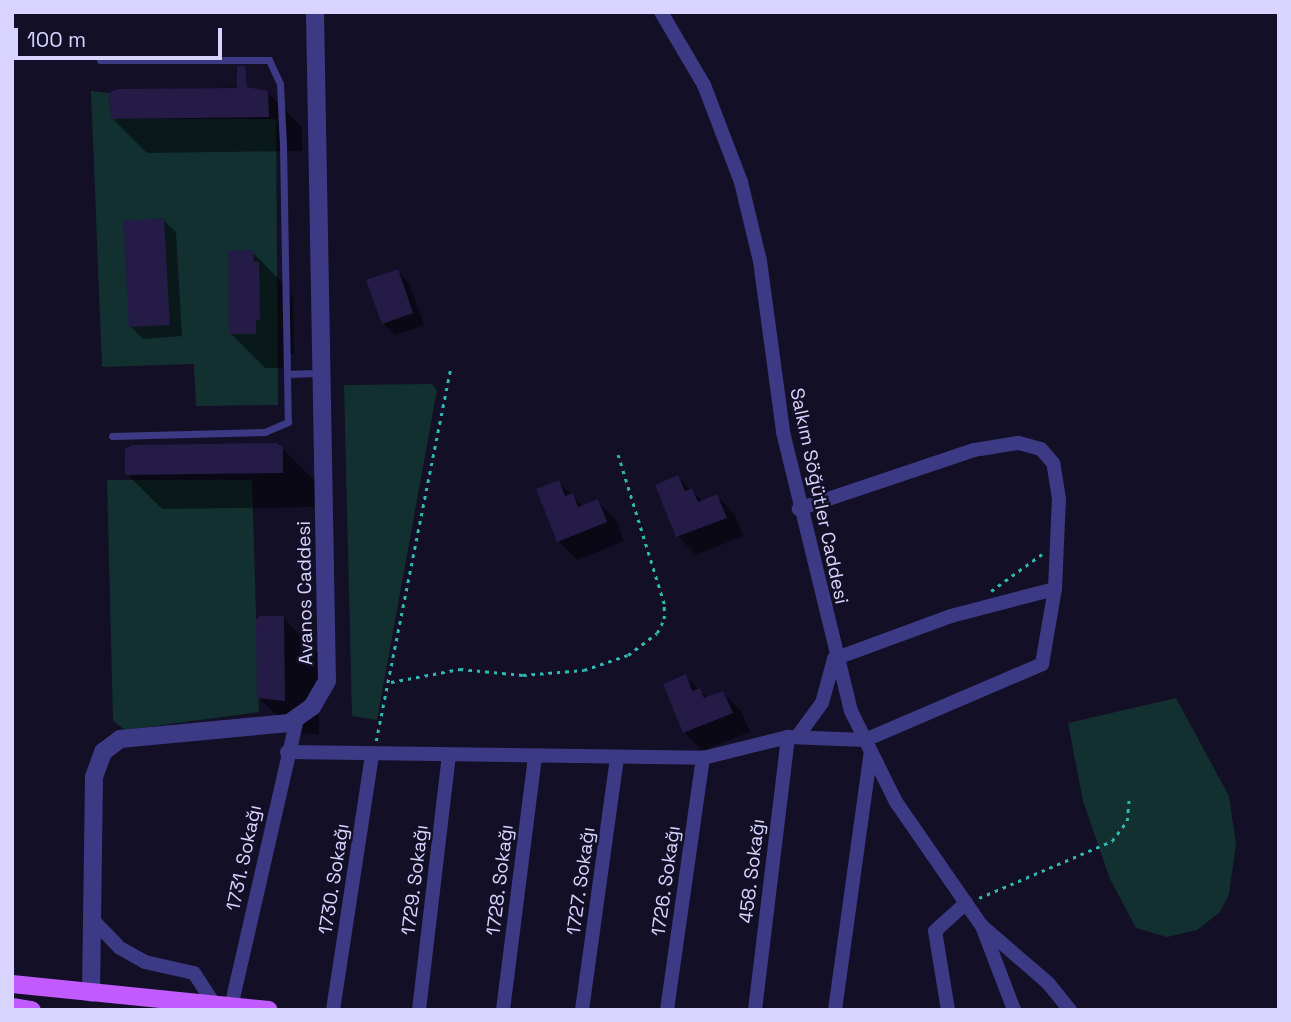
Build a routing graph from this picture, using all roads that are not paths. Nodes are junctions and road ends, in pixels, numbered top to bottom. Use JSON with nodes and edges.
{"nodes":[{"id":1,"x":315,"y":12,"type":"edge"},
{"id":2,"x":661,"y":12,"type":"edge"},
{"id":3,"x":100,"y":60,"type":"dead end"},
{"id":4,"x":322,"y":373,"type":"junction"},
{"id":5,"x":287,"y":374,"type":"junction"},
{"id":6,"x":112,"y":436,"type":"dead end"},
{"id":7,"x":799,"y":509,"type":"junction"},
{"id":8,"x":1055,"y":589,"type":"junction"},
{"id":9,"x":834,"y":659,"type":"junction"},
{"id":10,"x":298,"y":719,"type":"junction"},
{"id":11,"x":792,"y":737,"type":"junction"},
{"id":12,"x":868,"y":746,"type":"junction"},
{"id":13,"x":287,"y":752,"type":"junction"},
{"id":14,"x":372,"y":754,"type":"junction"},
{"id":15,"x":449,"y":755,"type":"junction"},
{"id":16,"x":535,"y":756,"type":"junction"},
{"id":17,"x":617,"y":757,"type":"junction"},
{"id":18,"x":703,"y":758,"type":"junction"},
{"id":19,"x":966,"y":903,"type":"junction"},
{"id":20,"x":92,"y":919,"type":"junction"},
{"id":21,"x":982,"y":926,"type":"junction"},
{"id":22,"x":12,"y":984,"type":"edge"},
{"id":23,"x":91,"y":993,"type":"junction"},
{"id":24,"x":12,"y":1007,"type":"edge"},
{"id":25,"x":222,"y":1008,"type":"edge"},
{"id":26,"x":32,"y":1010,"type":"edge"},
{"id":27,"x":269,"y":1010,"type":"edge"},
{"id":28,"x":333,"y":1010,"type":"edge"},
{"id":29,"x":419,"y":1010,"type":"edge"},
{"id":30,"x":503,"y":1010,"type":"edge"},
{"id":31,"x":582,"y":1010,"type":"edge"},
{"id":32,"x":667,"y":1010,"type":"edge"},
{"id":33,"x":755,"y":1010,"type":"edge"},
{"id":34,"x":835,"y":1010,"type":"edge"},
{"id":35,"x":948,"y":1010,"type":"edge"},
{"id":36,"x":1014,"y":1010,"type":"edge"},
{"id":37,"x":1070,"y":1010,"type":"edge"}],
"edges":[{"from":1,"to":4,"type":"street","name":"Avanos Caddesi"},
{"from":2,"to":7,"type":"street","name":"Salkım Söğütler Caddesi"},
{"from":3,"to":5,"type":"lane"},
{"from":4,"to":5,"type":"lane"},
{"from":4,"to":10,"type":"street","name":"Avanos Caddesi"},
{"from":5,"to":6,"type":"lane"},
{"from":7,"to":8,"type":"street"},
{"from":7,"to":9,"type":"street","name":"Salkım Söğütler Caddesi"},
{"from":8,"to":9,"type":"street"},
{"from":8,"to":12,"type":"street"},
{"from":9,"to":11,"type":"street"},
{"from":9,"to":12,"type":"street","name":"Salkım Söğütler Caddesi"},
{"from":10,"to":13,"type":"street","name":"1731. Sokağı"},
{"from":10,"to":20,"type":"street"},
{"from":11,"to":12,"type":"street"},
{"from":11,"to":18,"type":"street"},
{"from":11,"to":33,"type":"street","name":"458. Sokağı"},
{"from":12,"to":19,"type":"street","name":"Salkım Söğütler Caddesi"},
{"from":12,"to":34,"type":"street"},
{"from":13,"to":14,"type":"street"},
{"from":13,"to":25,"type":"street","name":"1731. Sokağı"},
{"from":14,"to":15,"type":"street"},
{"from":14,"to":28,"type":"street","name":"1730. Sokağı"},
{"from":15,"to":16,"type":"street"},
{"from":15,"to":29,"type":"street","name":"1729. Sokağı"},
{"from":16,"to":17,"type":"street"},
{"from":16,"to":30,"type":"street","name":"1728. Sokağı"},
{"from":17,"to":18,"type":"street"},
{"from":17,"to":31,"type":"street","name":"1727. Sokağı"},
{"from":18,"to":32,"type":"street","name":"1726. Sokağı"},
{"from":19,"to":21,"type":"street","name":"Salkım Söğütler Caddesi"},
{"from":19,"to":35,"type":"street"},
{"from":20,"to":23,"type":"street"},
{"from":20,"to":25,"type":"street"},
{"from":21,"to":36,"type":"street","name":"Salkım Söğütler Caddesi"},
{"from":21,"to":37,"type":"street","name":"Salkım Söğütler Caddesi"},
{"from":22,"to":23,"type":"main road"},
{"from":23,"to":25,"type":"main road"},
{"from":24,"to":26,"type":"main road"},
{"from":25,"to":27,"type":"main road"}]}
